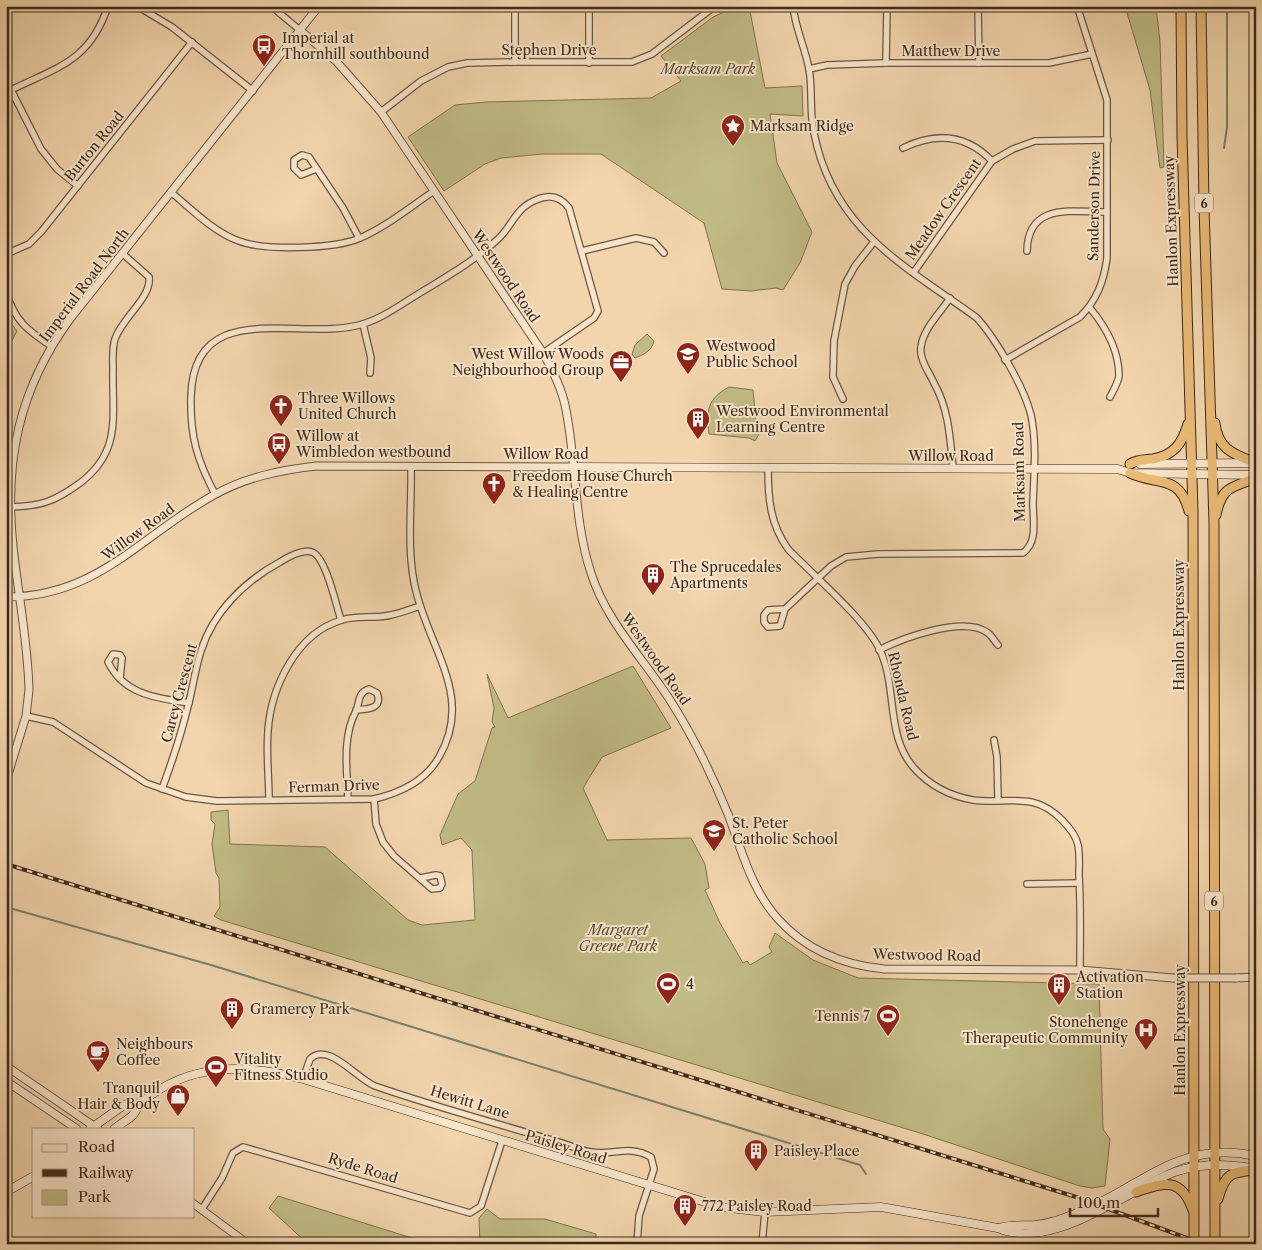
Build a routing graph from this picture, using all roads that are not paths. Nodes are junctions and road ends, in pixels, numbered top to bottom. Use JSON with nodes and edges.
{"nodes":[{"id":1,"x":108,"y":6,"type":"edge"},
{"id":2,"x":137,"y":6,"type":"edge"},
{"id":3,"x":270,"y":6,"type":"edge"},
{"id":4,"x":319,"y":6,"type":"edge"},
{"id":5,"x":515,"y":6,"type":"edge"},
{"id":6,"x":589,"y":6,"type":"edge"},
{"id":7,"x":714,"y":6,"type":"edge"},
{"id":8,"x":793,"y":6,"type":"edge"},
{"id":9,"x":886,"y":6,"type":"edge"},
{"id":10,"x":978,"y":6,"type":"edge"},
{"id":11,"x":1077,"y":6,"type":"edge"},
{"id":12,"x":1181,"y":6,"type":"edge"},
{"id":13,"x":1201,"y":6,"type":"edge"},
{"id":14,"x":301,"y":30,"type":"junction"},
{"id":15,"x":192,"y":42,"type":"junction"},
{"id":16,"x":1092,"y":54,"type":"junction"},
{"id":17,"x":515,"y":62,"type":"junction"},
{"id":18,"x":589,"y":63,"type":"junction"},
{"id":19,"x":886,"y":63,"type":"junction"},
{"id":20,"x":979,"y":63,"type":"junction"},
{"id":21,"x":809,"y":68,"type":"junction"},
{"id":22,"x":6,"y":80,"type":"edge"},
{"id":23,"x":11,"y":90,"type":"junction"},
{"id":24,"x":253,"y":91,"type":"junction"},
{"id":25,"x":381,"y":112,"type":"junction"},
{"id":26,"x":1108,"y":140,"type":"junction"},
{"id":27,"x":903,"y":148,"type":"dead end"},
{"id":28,"x":992,"y":161,"type":"junction"},
{"id":29,"x":316,"y":169,"type":"dead end"},
{"id":30,"x":78,"y":186,"type":"junction"},
{"id":31,"x":434,"y":191,"type":"junction"},
{"id":32,"x":172,"y":193,"type":"junction"},
{"id":33,"x":1107,"y":212,"type":"junction"},
{"id":34,"x":359,"y":238,"type":"junction"},
{"id":35,"x":874,"y":243,"type":"junction"},
{"id":36,"x":582,"y":251,"type":"junction"},
{"id":37,"x":1027,"y":251,"type":"dead end"},
{"id":38,"x":664,"y":253,"type":"dead end"},
{"id":39,"x":6,"y":254,"type":"edge"},
{"id":40,"x":123,"y":254,"type":"junction"},
{"id":41,"x":477,"y":255,"type":"junction"},
{"id":42,"x":914,"y":272,"type":"junction"},
{"id":43,"x":6,"y":292,"type":"edge"},
{"id":44,"x":950,"y":298,"type":"junction"},
{"id":45,"x":1090,"y":308,"type":"junction"},
{"id":46,"x":363,"y":324,"type":"junction"},
{"id":47,"x":51,"y":346,"type":"junction"},
{"id":48,"x":543,"y":353,"type":"junction"},
{"id":49,"x":1005,"y":360,"type":"junction"},
{"id":50,"x":370,"y":373,"type":"dead end"},
{"id":51,"x":1110,"y":397,"type":"dead end"},
{"id":52,"x":843,"y":400,"type":"dead end"},
{"id":53,"x":1210,"y":400,"type":"junction"},
{"id":54,"x":1190,"y":417,"type":"junction"},
{"id":55,"x":1256,"y":463,"type":"edge"},
{"id":56,"x":1192,"y":464,"type":"junction"},
{"id":57,"x":1212,"y":464,"type":"junction"},
{"id":58,"x":412,"y":466,"type":"junction"},
{"id":59,"x":573,"y":467,"type":"junction"},
{"id":60,"x":768,"y":468,"type":"junction"},
{"id":61,"x":953,"y":468,"type":"junction"},
{"id":62,"x":1034,"y":468,"type":"junction"},
{"id":63,"x":1130,"y":469,"type":"junction"},
{"id":64,"x":1192,"y":474,"type":"junction"},
{"id":65,"x":1212,"y":475,"type":"junction"},
{"id":66,"x":1256,"y":476,"type":"edge"},
{"id":67,"x":215,"y":494,"type":"junction"},
{"id":68,"x":10,"y":506,"type":"junction"},
{"id":69,"x":1191,"y":521,"type":"junction"},
{"id":70,"x":1214,"y":523,"type":"junction"},
{"id":71,"x":816,"y":578,"type":"junction"},
{"id":72,"x":20,"y":596,"type":"junction"},
{"id":73,"x":6,"y":597,"type":"edge"},
{"id":74,"x":420,"y":606,"type":"junction"},
{"id":75,"x":785,"y":609,"type":"dead end"},
{"id":76,"x":341,"y":620,"type":"junction"},
{"id":77,"x":998,"y":645,"type":"dead end"},
{"id":78,"x":880,"y":650,"type":"junction"},
{"id":79,"x":120,"y":679,"type":"dead end"},
{"id":80,"x":189,"y":704,"type":"junction"},
{"id":81,"x":356,"y":710,"type":"dead end"},
{"id":82,"x":26,"y":716,"type":"junction"},
{"id":83,"x":994,"y":740,"type":"dead end"},
{"id":84,"x":6,"y":781,"type":"edge"},
{"id":85,"x":162,"y":789,"type":"junction"},
{"id":86,"x":348,"y":799,"type":"junction"},
{"id":87,"x":374,"y":799,"type":"junction"},
{"id":88,"x":998,"y":799,"type":"junction"},
{"id":89,"x":269,"y":800,"type":"junction"},
{"id":90,"x":420,"y":878,"type":"dead end"},
{"id":91,"x":1080,"y":883,"type":"junction"},
{"id":92,"x":1027,"y":884,"type":"dead end"},
{"id":93,"x":1080,"y":970,"type":"junction"},
{"id":94,"x":1256,"y":978,"type":"edge"},
{"id":95,"x":6,"y":1066,"type":"edge"},
{"id":96,"x":303,"y":1079,"type":"junction"},
{"id":97,"x":6,"y":1081,"type":"edge"},
{"id":98,"x":140,"y":1103,"type":"junction"},
{"id":99,"x":76,"y":1128,"type":"edge"},
{"id":100,"x":94,"y":1128,"type":"edge"},
{"id":101,"x":115,"y":1128,"type":"edge"},
{"id":102,"x":502,"y":1141,"type":"junction"},
{"id":103,"x":1215,"y":1153,"type":"junction"},
{"id":104,"x":1195,"y":1156,"type":"junction"},
{"id":105,"x":1256,"y":1156,"type":"edge"},
{"id":106,"x":1214,"y":1163,"type":"junction"},
{"id":107,"x":1194,"y":1166,"type":"junction"},
{"id":108,"x":1256,"y":1169,"type":"edge"},
{"id":109,"x":32,"y":1177,"type":"edge"},
{"id":110,"x":649,"y":1185,"type":"junction"},
{"id":111,"x":6,"y":1192,"type":"edge"},
{"id":112,"x":1136,"y":1192,"type":"junction"},
{"id":113,"x":195,"y":1205,"type":"edge"},
{"id":114,"x":1215,"y":1209,"type":"junction"},
{"id":115,"x":202,"y":1210,"type":"junction"},
{"id":116,"x":765,"y":1212,"type":"junction"},
{"id":117,"x":1194,"y":1213,"type":"junction"},
{"id":118,"x":998,"y":1228,"type":"junction"},
{"id":119,"x":248,"y":1244,"type":"edge"},
{"id":120,"x":637,"y":1244,"type":"edge"},
{"id":121,"x":762,"y":1244,"type":"edge"},
{"id":122,"x":1194,"y":1244,"type":"edge"},
{"id":123,"x":1215,"y":1244,"type":"edge"}],
"edges":[{"from":1,"to":23,"type":"street"},
{"from":2,"to":15,"type":"street"},
{"from":3,"to":14,"type":"street","name":"Westwood Road"},
{"from":4,"to":14,"type":"street","name":"Imperial Road North"},
{"from":5,"to":17,"type":"street"},
{"from":6,"to":18,"type":"street"},
{"from":7,"to":18,"type":"street","name":"Stephen Drive"},
{"from":8,"to":21,"type":"street","name":"Marksam Road"},
{"from":9,"to":19,"type":"street"},
{"from":10,"to":20,"type":"street"},
{"from":11,"to":16,"type":"street","name":"Sanderson Drive"},
{"from":12,"to":54,"type":"highway","name":"Hanlon Expressway","number":"6"},
{"from":13,"to":53,"type":"highway","number":"6"},
{"from":14,"to":24,"type":"street","name":"Imperial Road North"},
{"from":14,"to":25,"type":"street","name":"Westwood Road"},
{"from":15,"to":24,"type":"street"},
{"from":15,"to":30,"type":"street","name":"Burton Road"},
{"from":16,"to":20,"type":"street","name":"Matthew Drive"},
{"from":16,"to":26,"type":"street","name":"Sanderson Drive"},
{"from":17,"to":18,"type":"street","name":"Stephen Drive"},
{"from":17,"to":25,"type":"street","name":"Stephen Drive"},
{"from":19,"to":20,"type":"street","name":"Matthew Drive"},
{"from":19,"to":21,"type":"street","name":"Matthew Drive"},
{"from":21,"to":35,"type":"street","name":"Marksam Road"},
{"from":22,"to":23,"type":"street"},
{"from":23,"to":30,"type":"street"},
{"from":24,"to":32,"type":"street","name":"Imperial Road North"},
{"from":25,"to":31,"type":"street","name":"Westwood Road"},
{"from":26,"to":28,"type":"street","name":"Meadow Crescent"},
{"from":26,"to":33,"type":"street","name":"Sanderson Drive"},
{"from":27,"to":28,"type":"street"},
{"from":28,"to":42,"type":"street","name":"Meadow Crescent"},
{"from":29,"to":34,"type":"street"},
{"from":30,"to":39,"type":"street","name":"Burton Road"},
{"from":31,"to":34,"type":"street"},
{"from":31,"to":41,"type":"street","name":"Westwood Road"},
{"from":32,"to":34,"type":"street"},
{"from":32,"to":40,"type":"street","name":"Imperial Road North"},
{"from":33,"to":37,"type":"street"},
{"from":33,"to":45,"type":"street","name":"Sanderson Drive"},
{"from":35,"to":42,"type":"street","name":"Marksam Road"},
{"from":35,"to":52,"type":"street"},
{"from":36,"to":38,"type":"street"},
{"from":36,"to":41,"type":"street"},
{"from":36,"to":48,"type":"street"},
{"from":40,"to":47,"type":"street","name":"Imperial Road North"},
{"from":40,"to":68,"type":"street"},
{"from":41,"to":46,"type":"street"},
{"from":41,"to":48,"type":"street","name":"Westwood Road"},
{"from":42,"to":44,"type":"street","name":"Marksam Road"},
{"from":43,"to":47,"type":"street"},
{"from":44,"to":49,"type":"street","name":"Marksam Road"},
{"from":44,"to":61,"type":"street"},
{"from":45,"to":49,"type":"street","name":"Sanderson Drive"},
{"from":45,"to":51,"type":"street"},
{"from":46,"to":50,"type":"street"},
{"from":46,"to":67,"type":"street"},
{"from":47,"to":68,"type":"street","name":"Imperial Road North"},
{"from":48,"to":59,"type":"street","name":"Westwood Road"},
{"from":49,"to":62,"type":"street","name":"Marksam Road"},
{"from":53,"to":55,"type":"highway"},
{"from":53,"to":57,"type":"highway","number":"6"},
{"from":54,"to":56,"type":"highway","name":"Hanlon Expressway","number":"6"},
{"from":54,"to":63,"type":"highway"},
{"from":55,"to":57,"type":"main road","name":"Willow Road"},
{"from":56,"to":57,"type":"main road","name":"Willow Road"},
{"from":56,"to":63,"type":"main road","name":"Willow Road"},
{"from":56,"to":64,"type":"highway","name":"Hanlon Expressway","number":"6"},
{"from":57,"to":65,"type":"highway","number":"6"},
{"from":58,"to":59,"type":"street","name":"Willow Road"},
{"from":58,"to":67,"type":"street","name":"Willow Road"},
{"from":58,"to":74,"type":"street","name":"Ferman Drive"},
{"from":59,"to":60,"type":"main road","name":"Willow Road"},
{"from":59,"to":93,"type":"street","name":"Westwood Road"},
{"from":60,"to":61,"type":"main road","name":"Willow Road"},
{"from":60,"to":71,"type":"street","name":"Rhonda Road"},
{"from":61,"to":62,"type":"main road","name":"Willow Road"},
{"from":62,"to":63,"type":"main road","name":"Willow Road"},
{"from":62,"to":71,"type":"street","name":"Marksam Road"},
{"from":63,"to":64,"type":"main road","name":"Willow Road"},
{"from":63,"to":69,"type":"highway"},
{"from":64,"to":65,"type":"main road","name":"Willow Road"},
{"from":64,"to":69,"type":"highway","name":"Hanlon Expressway","number":"6"},
{"from":65,"to":66,"type":"main road","name":"Willow Road"},
{"from":65,"to":70,"type":"highway","number":"6"},
{"from":66,"to":70,"type":"highway"},
{"from":67,"to":72,"type":"street","name":"Willow Road"},
{"from":68,"to":72,"type":"street","name":"Imperial Road North"},
{"from":69,"to":104,"type":"highway","name":"Hanlon Expressway","number":"6"},
{"from":70,"to":103,"type":"highway","number":"6"},
{"from":71,"to":75,"type":"street","name":"Marksam Road"},
{"from":71,"to":78,"type":"street","name":"Rhonda Road"},
{"from":72,"to":73,"type":"street","name":"Willow Road"},
{"from":72,"to":82,"type":"street","name":"Imperial Road North"},
{"from":74,"to":76,"type":"street"},
{"from":74,"to":87,"type":"street","name":"Ferman Drive"},
{"from":76,"to":80,"type":"street","name":"Carey Crescent"},
{"from":76,"to":89,"type":"street"},
{"from":77,"to":78,"type":"street"},
{"from":78,"to":88,"type":"street","name":"Rhonda Road"},
{"from":79,"to":80,"type":"street"},
{"from":80,"to":85,"type":"street","name":"Carey Crescent"},
{"from":81,"to":86,"type":"street"},
{"from":82,"to":84,"type":"street","name":"Imperial Road North"},
{"from":82,"to":85,"type":"street","name":"Ferman Drive"},
{"from":83,"to":88,"type":"street"},
{"from":85,"to":89,"type":"street","name":"Ferman Drive"},
{"from":86,"to":87,"type":"street","name":"Ferman Drive"},
{"from":86,"to":89,"type":"street","name":"Ferman Drive"},
{"from":87,"to":90,"type":"street"},
{"from":88,"to":91,"type":"street","name":"Rhonda Road"},
{"from":91,"to":92,"type":"street"},
{"from":91,"to":93,"type":"street","name":"Rhonda Road"},
{"from":93,"to":94,"type":"street","name":"Westwood Road","bridge":true},
{"from":95,"to":100,"type":"street"},
{"from":96,"to":98,"type":"main road","name":"Paisley Road"},
{"from":96,"to":102,"type":"main road","name":"Paisley Road"},
{"from":96,"to":110,"type":"street","name":"Hewitt Lane"},
{"from":97,"to":99,"type":"street"},
{"from":98,"to":100,"type":"main road","name":"Paisley Road"},
{"from":98,"to":101,"type":"main road","name":"Paisley Road"},
{"from":102,"to":110,"type":"main road","name":"Paisley Road"},
{"from":102,"to":115,"type":"street","name":"Ryde Road"},
{"from":103,"to":104,"type":"main road","name":"Paisley Road"},
{"from":103,"to":105,"type":"main road","name":"Paisley Road"},
{"from":103,"to":106,"type":"highway","number":"6"},
{"from":104,"to":107,"type":"highway","name":"Hanlon Expressway","number":"6"},
{"from":104,"to":118,"type":"main road","name":"Paisley Road"},
{"from":106,"to":107,"type":"main road","name":"Paisley Road"},
{"from":106,"to":108,"type":"main road","name":"Paisley Road"},
{"from":106,"to":114,"type":"highway","number":"6"},
{"from":107,"to":112,"type":"main road","name":"Paisley Road"},
{"from":107,"to":117,"type":"highway","name":"Hanlon Expressway","number":"6"},
{"from":108,"to":114,"type":"highway"},
{"from":109,"to":111,"type":"main road"},
{"from":110,"to":116,"type":"main road","name":"Paisley Road"},
{"from":110,"to":120,"type":"street"},
{"from":112,"to":117,"type":"highway"},
{"from":112,"to":118,"type":"main road","name":"Paisley Road"},
{"from":113,"to":115,"type":"street"},
{"from":114,"to":123,"type":"highway","number":"6"},
{"from":115,"to":119,"type":"street"},
{"from":116,"to":118,"type":"main road","name":"Paisley Road"},
{"from":116,"to":121,"type":"street"},
{"from":117,"to":122,"type":"highway","name":"Hanlon Expressway","number":"6"}]}
